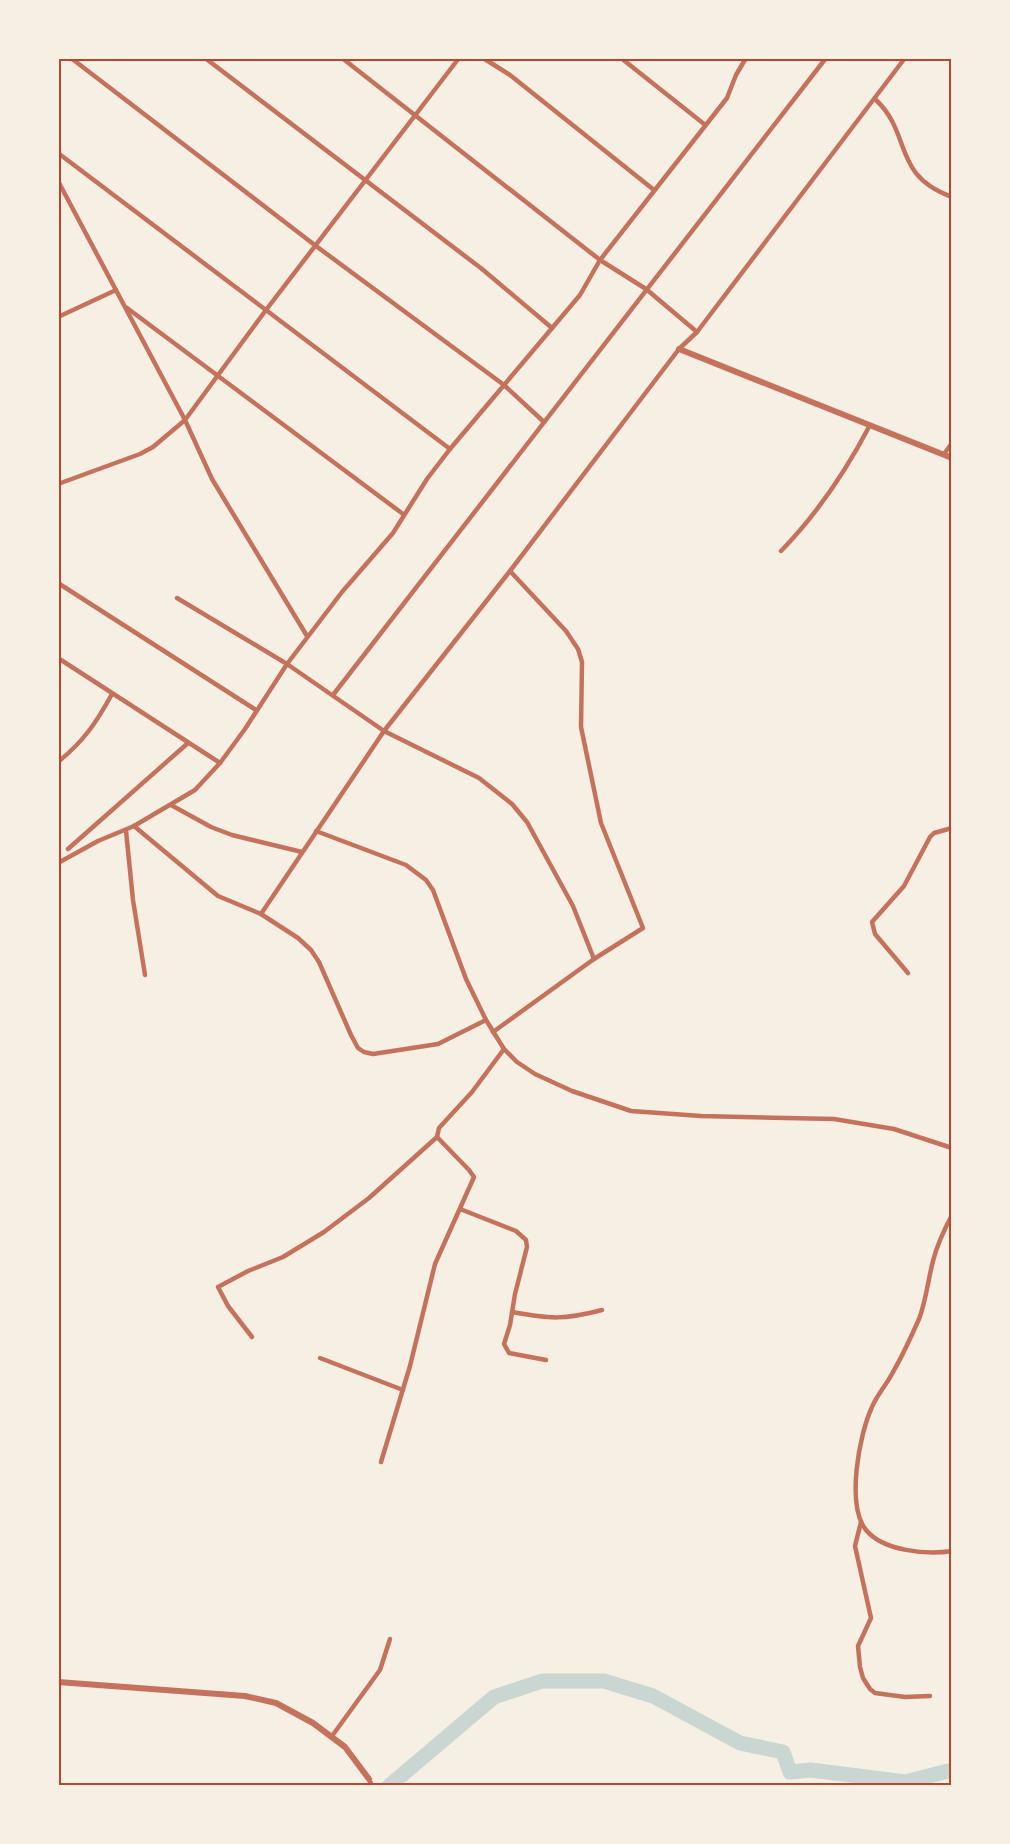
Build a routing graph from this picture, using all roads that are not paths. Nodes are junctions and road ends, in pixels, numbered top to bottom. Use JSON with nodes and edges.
{"nodes":[{"id":1,"x":71,"y":58,"type":"edge"},
{"id":2,"x":205,"y":58,"type":"edge"},
{"id":3,"x":342,"y":58,"type":"edge"},
{"id":4,"x":459,"y":58,"type":"edge"},
{"id":5,"x":483,"y":58,"type":"edge"},
{"id":6,"x":621,"y":58,"type":"edge"},
{"id":7,"x":746,"y":58,"type":"edge"},
{"id":8,"x":826,"y":58,"type":"edge"},
{"id":9,"x":896,"y":58,"type":"edge"},
{"id":10,"x":903,"y":61,"type":"edge"},
{"id":11,"x":875,"y":99,"type":"junction"},
{"id":12,"x":416,"y":114,"type":"junction"},
{"id":13,"x":704,"y":124,"type":"junction"},
{"id":14,"x":58,"y":153,"type":"edge"},
{"id":15,"x":58,"y":181,"type":"edge"},
{"id":16,"x":366,"y":181,"type":"junction"},
{"id":17,"x":654,"y":190,"type":"junction"},
{"id":18,"x":951,"y":197,"type":"edge"},
{"id":19,"x":316,"y":246,"type":"junction"},
{"id":20,"x":600,"y":260,"type":"junction"},
{"id":21,"x":116,"y":290,"type":"junction"},
{"id":22,"x":646,"y":290,"type":"junction"},
{"id":23,"x":124,"y":306,"type":"junction"},
{"id":24,"x":266,"y":310,"type":"junction"},
{"id":25,"x":58,"y":317,"type":"edge"},
{"id":26,"x":552,"y":327,"type":"junction"},
{"id":27,"x":697,"y":332,"type":"junction"},
{"id":28,"x":679,"y":349,"type":"junction"},
{"id":29,"x":218,"y":376,"type":"junction"},
{"id":30,"x":504,"y":385,"type":"junction"},
{"id":31,"x":184,"y":420,"type":"junction"},
{"id":32,"x":544,"y":422,"type":"junction"},
{"id":33,"x":870,"y":425,"type":"junction"},
{"id":34,"x":951,"y":443,"type":"edge"},
{"id":35,"x":450,"y":449,"type":"junction"},
{"id":36,"x":944,"y":454,"type":"junction"},
{"id":37,"x":951,"y":458,"type":"edge"},
{"id":38,"x":58,"y":484,"type":"edge"},
{"id":39,"x":404,"y":514,"type":"junction"},
{"id":40,"x":781,"y":551,"type":"dead end"},
{"id":41,"x":510,"y":571,"type":"junction"},
{"id":42,"x":58,"y":584,"type":"edge"},
{"id":43,"x":177,"y":598,"type":"dead end"},
{"id":44,"x":307,"y":636,"type":"junction"},
{"id":45,"x":58,"y":658,"type":"edge"},
{"id":46,"x":287,"y":664,"type":"junction"},
{"id":47,"x":112,"y":694,"type":"junction"},
{"id":48,"x":333,"y":695,"type":"junction"},
{"id":49,"x":256,"y":710,"type":"junction"},
{"id":50,"x":384,"y":731,"type":"junction"},
{"id":51,"x":188,"y":743,"type":"junction"},
{"id":52,"x":58,"y":762,"type":"edge"},
{"id":53,"x":220,"y":763,"type":"junction"},
{"id":54,"x":171,"y":805,"type":"junction"},
{"id":55,"x":134,"y":826,"type":"junction"},
{"id":56,"x":951,"y":828,"type":"edge"},
{"id":57,"x":126,"y":831,"type":"junction"},
{"id":58,"x":316,"y":831,"type":"junction"},
{"id":59,"x":68,"y":849,"type":"dead end"},
{"id":60,"x":302,"y":852,"type":"junction"},
{"id":61,"x":58,"y":863,"type":"edge"},
{"id":62,"x":261,"y":914,"type":"junction"},
{"id":63,"x":594,"y":959,"type":"junction"},
{"id":64,"x":908,"y":973,"type":"dead end"},
{"id":65,"x":146,"y":975,"type":"dead end"},
{"id":66,"x":486,"y":1020,"type":"junction"},
{"id":67,"x":493,"y":1032,"type":"junction"},
{"id":68,"x":504,"y":1049,"type":"junction"},
{"id":69,"x":438,"y":1137,"type":"junction"},
{"id":70,"x":951,"y":1148,"type":"edge"},
{"id":71,"x":460,"y":1209,"type":"junction"},
{"id":72,"x":951,"y":1215,"type":"edge"},
{"id":73,"x":602,"y":1310,"type":"dead end"},
{"id":74,"x":512,"y":1312,"type":"junction"},
{"id":75,"x":252,"y":1337,"type":"dead end"},
{"id":76,"x":320,"y":1358,"type":"dead end"},
{"id":77,"x":546,"y":1360,"type":"dead end"},
{"id":78,"x":403,"y":1390,"type":"junction"},
{"id":79,"x":381,"y":1462,"type":"dead end"},
{"id":80,"x":861,"y":1522,"type":"junction"},
{"id":81,"x":951,"y":1551,"type":"edge"},
{"id":82,"x":390,"y":1639,"type":"dead end"},
{"id":83,"x":58,"y":1682,"type":"edge"},
{"id":84,"x":930,"y":1696,"type":"dead end"},
{"id":85,"x":332,"y":1736,"type":"junction"},
{"id":86,"x":370,"y":1782,"type":"edge"}],
"edges":[{"from":1,"to":19,"type":"street"},
{"from":2,"to":16,"type":"street"},
{"from":3,"to":12,"type":"street"},
{"from":4,"to":12,"type":"street"},
{"from":5,"to":17,"type":"street"},
{"from":6,"to":13,"type":"street"},
{"from":7,"to":13,"type":"street"},
{"from":8,"to":22,"type":"street"},
{"from":9,"to":10,"type":"street"},
{"from":10,"to":11,"type":"street"},
{"from":11,"to":18,"type":"street"},
{"from":11,"to":27,"type":"street"},
{"from":12,"to":16,"type":"street"},
{"from":12,"to":20,"type":"street"},
{"from":13,"to":17,"type":"street"},
{"from":14,"to":24,"type":"street"},
{"from":15,"to":21,"type":"street"},
{"from":16,"to":19,"type":"street"},
{"from":16,"to":26,"type":"street"},
{"from":17,"to":20,"type":"street"},
{"from":19,"to":24,"type":"street"},
{"from":19,"to":30,"type":"street"},
{"from":20,"to":22,"type":"street"},
{"from":20,"to":26,"type":"street"},
{"from":21,"to":23,"type":"street"},
{"from":21,"to":25,"type":"street"},
{"from":22,"to":27,"type":"street"},
{"from":22,"to":32,"type":"street"},
{"from":23,"to":29,"type":"street"},
{"from":23,"to":31,"type":"street"},
{"from":24,"to":29,"type":"street"},
{"from":24,"to":35,"type":"street"},
{"from":26,"to":30,"type":"street"},
{"from":27,"to":28,"type":"street"},
{"from":28,"to":33,"type":"street"},
{"from":28,"to":41,"type":"street"},
{"from":29,"to":31,"type":"street"},
{"from":29,"to":39,"type":"street"},
{"from":30,"to":32,"type":"street"},
{"from":30,"to":35,"type":"street"},
{"from":31,"to":38,"type":"street"},
{"from":31,"to":44,"type":"street"},
{"from":32,"to":48,"type":"street"},
{"from":33,"to":36,"type":"street"},
{"from":33,"to":40,"type":"street"},
{"from":34,"to":36,"type":"street"},
{"from":35,"to":39,"type":"street"},
{"from":36,"to":37,"type":"street"},
{"from":39,"to":44,"type":"street"},
{"from":41,"to":50,"type":"street"},
{"from":41,"to":63,"type":"street"},
{"from":42,"to":49,"type":"street"},
{"from":43,"to":46,"type":"street"},
{"from":44,"to":46,"type":"street"},
{"from":45,"to":47,"type":"street"},
{"from":46,"to":48,"type":"street"},
{"from":46,"to":49,"type":"street"},
{"from":47,"to":51,"type":"street"},
{"from":47,"to":52,"type":"street"},
{"from":48,"to":50,"type":"street"},
{"from":49,"to":53,"type":"street"},
{"from":50,"to":58,"type":"street"},
{"from":50,"to":63,"type":"street"},
{"from":51,"to":53,"type":"street"},
{"from":51,"to":59,"type":"street"},
{"from":53,"to":54,"type":"street"},
{"from":54,"to":55,"type":"street"},
{"from":54,"to":60,"type":"street"},
{"from":55,"to":57,"type":"street"},
{"from":55,"to":62,"type":"street"},
{"from":56,"to":64,"type":"street"},
{"from":57,"to":61,"type":"street"},
{"from":57,"to":65,"type":"street"},
{"from":58,"to":60,"type":"street"},
{"from":58,"to":66,"type":"street"},
{"from":60,"to":62,"type":"street"},
{"from":62,"to":66,"type":"street"},
{"from":63,"to":67,"type":"street"},
{"from":66,"to":67,"type":"street"},
{"from":67,"to":68,"type":"street"},
{"from":68,"to":69,"type":"street"},
{"from":68,"to":70,"type":"street"},
{"from":69,"to":71,"type":"street"},
{"from":69,"to":75,"type":"street"},
{"from":71,"to":74,"type":"street"},
{"from":71,"to":78,"type":"street"},
{"from":72,"to":80,"type":"street"},
{"from":73,"to":74,"type":"street"},
{"from":74,"to":77,"type":"street"},
{"from":76,"to":78,"type":"street"},
{"from":78,"to":79,"type":"street"},
{"from":80,"to":81,"type":"street"},
{"from":80,"to":84,"type":"street"},
{"from":82,"to":85,"type":"street"},
{"from":83,"to":85,"type":"street"},
{"from":85,"to":86,"type":"street"}]}
